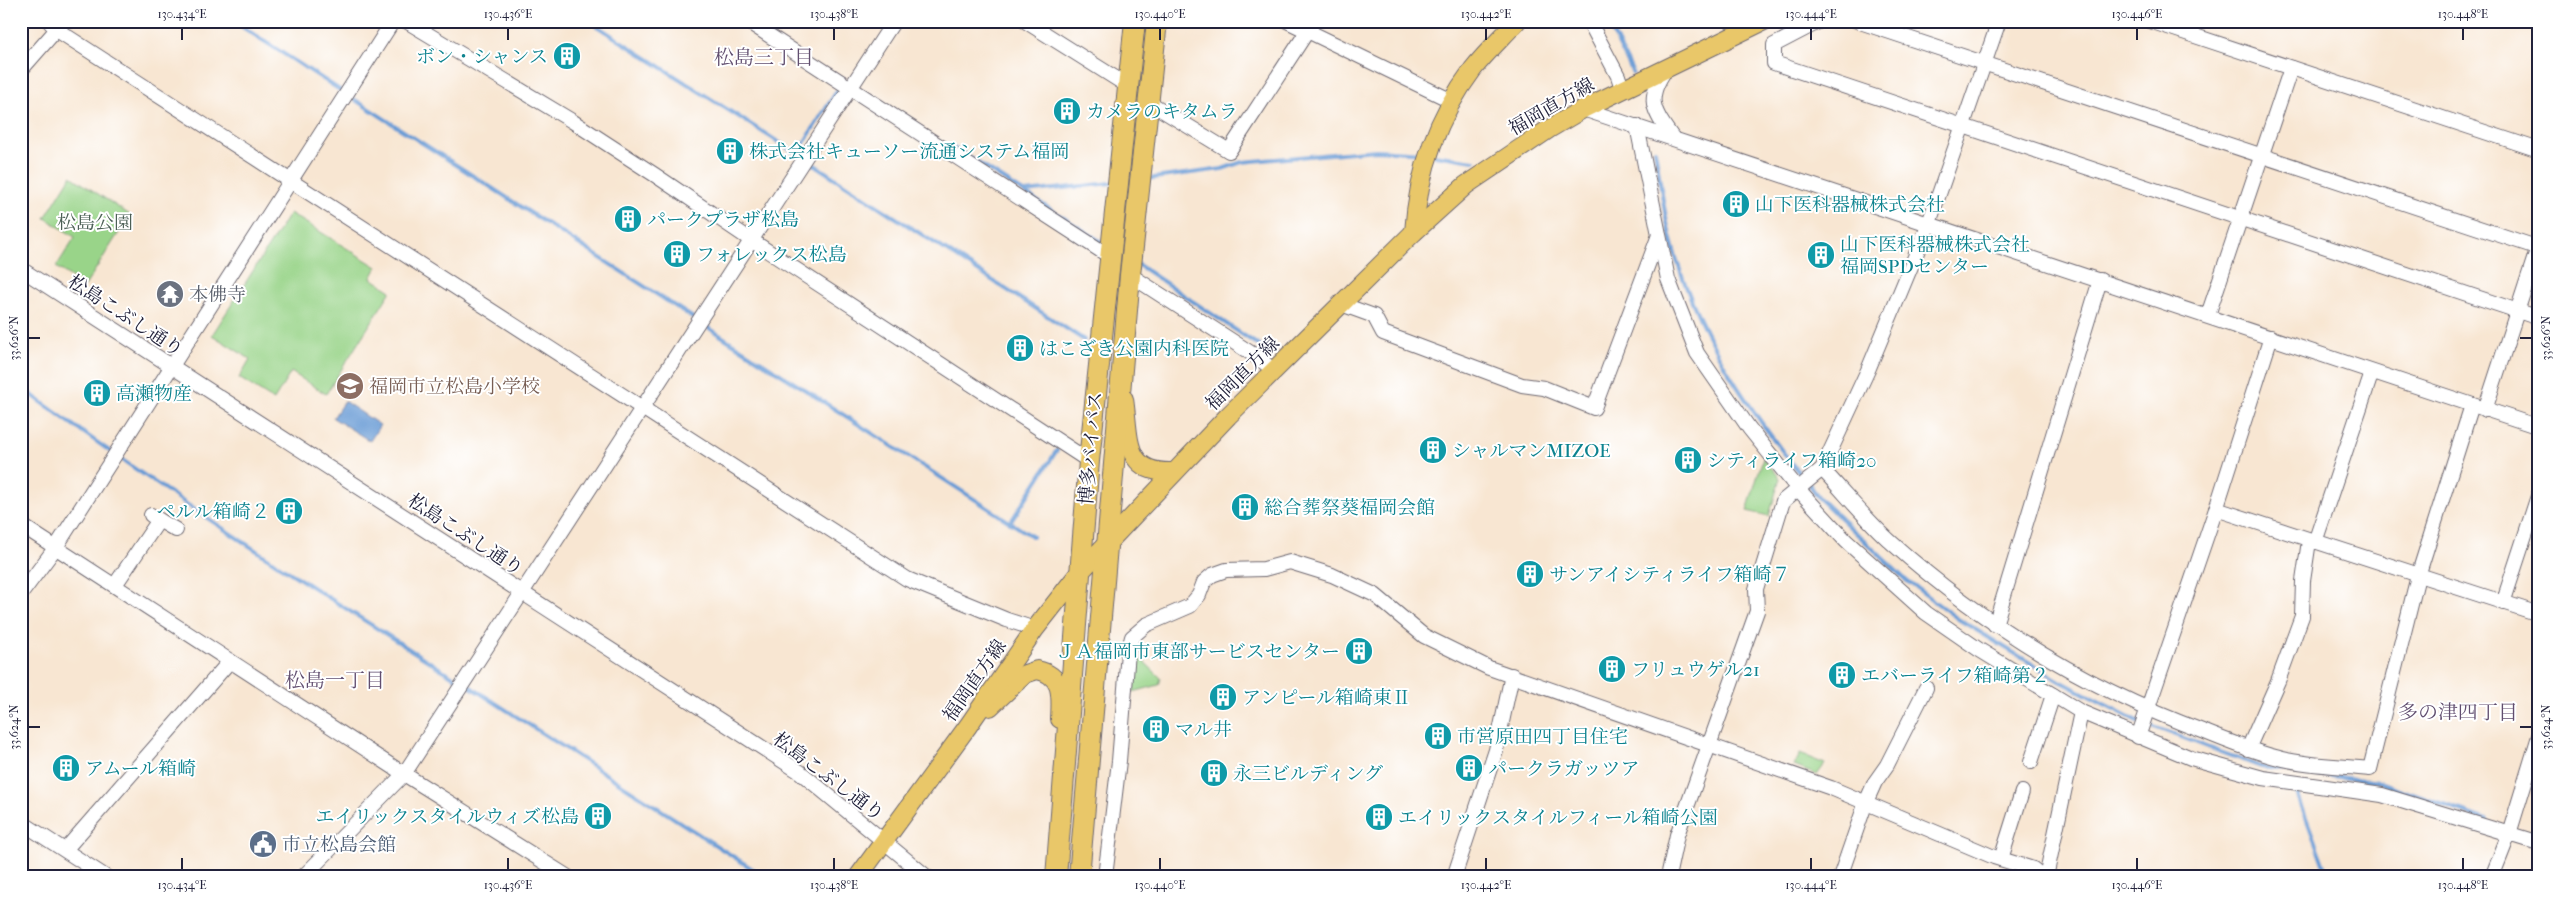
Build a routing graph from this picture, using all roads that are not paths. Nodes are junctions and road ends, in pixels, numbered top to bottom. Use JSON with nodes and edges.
{"nodes":[{"id":1,"x":393,"y":21,"type":"edge"},
{"id":2,"x":406,"y":21,"type":"edge"},
{"id":3,"x":747,"y":21,"type":"edge"},
{"id":4,"x":894,"y":21,"type":"edge"},
{"id":5,"x":1026,"y":21,"type":"edge"},
{"id":6,"x":1135,"y":21,"type":"edge"},
{"id":7,"x":1157,"y":21,"type":"edge"},
{"id":8,"x":1287,"y":21,"type":"edge"},
{"id":9,"x":1517,"y":21,"type":"edge"},
{"id":10,"x":1589,"y":21,"type":"edge"},
{"id":11,"x":1764,"y":21,"type":"edge"},
{"id":12,"x":1820,"y":21,"type":"edge"},
{"id":13,"x":1857,"y":21,"type":"edge"},
{"id":14,"x":1999,"y":21,"type":"edge"},
{"id":15,"x":2150,"y":21,"type":"edge"},
{"id":16,"x":56,"y":24,"type":"edge"},
{"id":17,"x":1311,"y":26,"type":"edge"},
{"id":18,"x":1985,"y":63,"type":"junction"},
{"id":19,"x":2291,"y":68,"type":"junction"},
{"id":20,"x":1666,"y":69,"type":"junction"},
{"id":21,"x":21,"y":70,"type":"edge"},
{"id":22,"x":1128,"y":86,"type":"junction"},
{"id":23,"x":850,"y":87,"type":"junction"},
{"id":24,"x":1623,"y":91,"type":"junction"},
{"id":25,"x":1147,"y":101,"type":"junction"},
{"id":26,"x":1452,"y":101,"type":"junction"},
{"id":27,"x":1583,"y":109,"type":"junction"},
{"id":28,"x":1637,"y":126,"type":"junction"},
{"id":29,"x":1964,"y":126,"type":"junction"},
{"id":30,"x":1672,"y":137,"type":"junction"},
{"id":31,"x":2539,"y":150,"type":"edge"},
{"id":32,"x":2262,"y":156,"type":"junction"},
{"id":33,"x":289,"y":182,"type":"junction"},
{"id":34,"x":2240,"y":218,"type":"junction"},
{"id":35,"x":1928,"y":223,"type":"junction"},
{"id":36,"x":1414,"y":232,"type":"junction"},
{"id":37,"x":1659,"y":234,"type":"junction"},
{"id":38,"x":751,"y":240,"type":"junction"},
{"id":39,"x":2538,"y":247,"type":"edge"},
{"id":40,"x":1109,"y":256,"type":"junction"},
{"id":41,"x":21,"y":269,"type":"edge"},
{"id":42,"x":1130,"y":275,"type":"junction"},
{"id":43,"x":2100,"y":280,"type":"junction"},
{"id":44,"x":1341,"y":304,"type":"junction"},
{"id":45,"x":2518,"y":311,"type":"junction"},
{"id":46,"x":2208,"y":315,"type":"junction"},
{"id":47,"x":2539,"y":318,"type":"edge"},
{"id":48,"x":2271,"y":337,"type":"junction"},
{"id":49,"x":171,"y":366,"type":"junction"},
{"id":50,"x":1274,"y":371,"type":"junction"},
{"id":51,"x":2372,"y":372,"type":"junction"},
{"id":52,"x":1121,"y":382,"type":"junction"},
{"id":53,"x":2479,"y":407,"type":"junction"},
{"id":54,"x":642,"y":408,"type":"junction"},
{"id":55,"x":2539,"y":427,"type":"edge"},
{"id":56,"x":1089,"y":461,"type":"junction"},
{"id":57,"x":1820,"y":470,"type":"junction"},
{"id":58,"x":1173,"y":472,"type":"junction"},
{"id":59,"x":1800,"y":488,"type":"junction"},
{"id":60,"x":2539,"y":493,"type":"edge"},
{"id":61,"x":2216,"y":509,"type":"junction"},
{"id":62,"x":21,"y":525,"type":"edge"},
{"id":63,"x":176,"y":530,"type":"dead end"},
{"id":64,"x":2312,"y":541,"type":"junction"},
{"id":65,"x":1106,"y":545,"type":"junction"},
{"id":66,"x":56,"y":547,"type":"junction"},
{"id":67,"x":1079,"y":573,"type":"junction"},
{"id":68,"x":2418,"y":576,"type":"junction"},
{"id":69,"x":115,"y":585,"type":"junction"},
{"id":70,"x":523,"y":593,"type":"junction"},
{"id":71,"x":21,"y":594,"type":"edge"},
{"id":72,"x":2503,"y":603,"type":"junction"},
{"id":73,"x":2539,"y":614,"type":"edge"},
{"id":74,"x":1995,"y":625,"type":"junction"},
{"id":75,"x":1035,"y":629,"type":"junction"},
{"id":76,"x":230,"y":661,"type":"junction"},
{"id":77,"x":1512,"y":675,"type":"junction"},
{"id":78,"x":1926,"y":688,"type":"dead end"},
{"id":79,"x":2053,"y":695,"type":"junction"},
{"id":80,"x":2081,"y":712,"type":"junction"},
{"id":81,"x":2146,"y":713,"type":"junction"},
{"id":82,"x":968,"y":726,"type":"junction"},
{"id":83,"x":2139,"y":733,"type":"junction"},
{"id":84,"x":2539,"y":736,"type":"edge"},
{"id":85,"x":1708,"y":744,"type":"junction"},
{"id":86,"x":2248,"y":749,"type":"junction"},
{"id":87,"x":2031,"y":762,"type":"dead end"},
{"id":88,"x":404,"y":774,"type":"junction"},
{"id":89,"x":2022,"y":792,"type":"dead end"},
{"id":90,"x":1866,"y":802,"type":"junction"},
{"id":91,"x":21,"y":822,"type":"edge"},
{"id":92,"x":2509,"y":834,"type":"junction"},
{"id":93,"x":883,"y":841,"type":"junction"},
{"id":94,"x":2539,"y":843,"type":"edge"},
{"id":95,"x":1058,"y":847,"type":"junction"},
{"id":96,"x":65,"y":850,"type":"junction"},
{"id":97,"x":2000,"y":859,"type":"junction"},
{"id":98,"x":566,"y":876,"type":"edge"},
{"id":99,"x":106,"y":877,"type":"edge"},
{"id":100,"x":303,"y":877,"type":"edge"},
{"id":101,"x":858,"y":877,"type":"edge"},
{"id":102,"x":928,"y":877,"type":"edge"},
{"id":103,"x":1056,"y":877,"type":"edge"},
{"id":104,"x":1079,"y":877,"type":"edge"},
{"id":105,"x":1104,"y":877,"type":"edge"},
{"id":106,"x":1454,"y":877,"type":"edge"},
{"id":107,"x":1668,"y":877,"type":"edge"},
{"id":108,"x":1840,"y":877,"type":"edge"},
{"id":109,"x":2044,"y":877,"type":"edge"},
{"id":110,"x":2492,"y":877,"type":"edge"}],
"edges":[{"from":1,"to":33,"type":"street"},
{"from":2,"to":38,"type":"street"},
{"from":3,"to":23,"type":"street"},
{"from":4,"to":23,"type":"street"},
{"from":5,"to":22,"type":"street"},
{"from":6,"to":22,"type":"highway","name":"博多バイパス"},
{"from":7,"to":25,"type":"highway","name":"博多バイパス"},
{"from":8,"to":17,"type":"street"},
{"from":9,"to":26,"type":"main road"},
{"from":10,"to":24,"type":"street"},
{"from":11,"to":20,"type":"main road","name":"福岡直方線"},
{"from":12,"to":29,"type":"street"},
{"from":13,"to":18,"type":"street"},
{"from":14,"to":18,"type":"street"},
{"from":15,"to":19,"type":"street"},
{"from":16,"to":21,"type":"street"},
{"from":16,"to":33,"type":"street"},
{"from":17,"to":25,"type":"street"},
{"from":17,"to":26,"type":"street"},
{"from":18,"to":29,"type":"street"},
{"from":18,"to":32,"type":"street"},
{"from":19,"to":31,"type":"street"},
{"from":19,"to":32,"type":"street"},
{"from":20,"to":24,"type":"main road","name":"福岡直方線"},
{"from":20,"to":30,"type":"street"},
{"from":22,"to":40,"type":"highway","name":"博多バイパス"},
{"from":23,"to":38,"type":"street"},
{"from":23,"to":40,"type":"street"},
{"from":24,"to":27,"type":"main road","name":"福岡直方線"},
{"from":25,"to":42,"type":"highway","name":"博多バイパス"},
{"from":26,"to":36,"type":"main road"},
{"from":27,"to":28,"type":"street"},
{"from":27,"to":36,"type":"main road","name":"福岡直方線"},
{"from":28,"to":30,"type":"street"},
{"from":28,"to":37,"type":"street"},
{"from":29,"to":34,"type":"street"},
{"from":29,"to":35,"type":"street"},
{"from":30,"to":35,"type":"street"},
{"from":32,"to":34,"type":"street"},
{"from":32,"to":39,"type":"street"},
{"from":33,"to":49,"type":"street"},
{"from":33,"to":54,"type":"street"},
{"from":34,"to":45,"type":"street"},
{"from":34,"to":46,"type":"street"},
{"from":35,"to":43,"type":"street"},
{"from":35,"to":57,"type":"street"},
{"from":36,"to":44,"type":"main road","name":"福岡直方線"},
{"from":37,"to":44,"type":"street"},
{"from":37,"to":59,"type":"street"},
{"from":38,"to":54,"type":"street"},
{"from":38,"to":56,"type":"street"},
{"from":39,"to":45,"type":"street"},
{"from":40,"to":56,"type":"highway","name":"博多バイパス"},
{"from":41,"to":49,"type":"street","name":"松島こぶし通り"},
{"from":42,"to":50,"type":"street"},
{"from":42,"to":52,"type":"highway","name":"博多バイパス"},
{"from":43,"to":46,"type":"street"},
{"from":43,"to":74,"type":"street"},
{"from":44,"to":50,"type":"main road","name":"福岡直方線"},
{"from":45,"to":47,"type":"street"},
{"from":45,"to":53,"type":"street"},
{"from":46,"to":48,"type":"street"},
{"from":48,"to":51,"type":"street"},
{"from":48,"to":61,"type":"street"},
{"from":49,"to":66,"type":"street"},
{"from":49,"to":70,"type":"street","name":"松島こぶし通り"},
{"from":50,"to":58,"type":"main road","name":"福岡直方線"},
{"from":51,"to":53,"type":"street"},
{"from":51,"to":64,"type":"street"},
{"from":52,"to":58,"type":"main road"},
{"from":52,"to":65,"type":"highway","name":"博多バイパス"},
{"from":53,"to":55,"type":"street"},
{"from":53,"to":68,"type":"street"},
{"from":54,"to":70,"type":"street"},
{"from":54,"to":75,"type":"street"},
{"from":56,"to":67,"type":"highway","name":"博多バイパス"},
{"from":57,"to":59,"type":"street"},
{"from":57,"to":74,"type":"street"},
{"from":58,"to":65,"type":"main road","name":"福岡直方線"},
{"from":59,"to":79,"type":"street"},
{"from":59,"to":85,"type":"street"},
{"from":60,"to":72,"type":"street"},
{"from":61,"to":64,"type":"street"},
{"from":61,"to":81,"type":"street"},
{"from":62,"to":66,"type":"street"},
{"from":63,"to":69,"type":"street"},
{"from":64,"to":68,"type":"street"},
{"from":64,"to":86,"type":"street"},
{"from":65,"to":67,"type":"main road","name":"福岡直方線"},
{"from":65,"to":104,"type":"highway","name":"博多バイパス"},
{"from":66,"to":69,"type":"street"},
{"from":66,"to":71,"type":"street"},
{"from":67,"to":75,"type":"main road","name":"福岡直方線"},
{"from":67,"to":95,"type":"highway","name":"博多バイパス"},
{"from":68,"to":72,"type":"street"},
{"from":68,"to":86,"type":"street"},
{"from":69,"to":76,"type":"street"},
{"from":70,"to":88,"type":"street"},
{"from":70,"to":93,"type":"street","name":"松島こぶし通り"},
{"from":72,"to":73,"type":"street"},
{"from":74,"to":81,"type":"street"},
{"from":75,"to":82,"type":"main road","name":"福岡直方線"},
{"from":76,"to":88,"type":"street"},
{"from":76,"to":96,"type":"street"},
{"from":77,"to":85,"type":"street"},
{"from":77,"to":105,"type":"street"},
{"from":77,"to":106,"type":"street"},
{"from":78,"to":90,"type":"street"},
{"from":79,"to":80,"type":"street"},
{"from":79,"to":87,"type":"street"},
{"from":80,"to":83,"type":"street"},
{"from":80,"to":109,"type":"street"},
{"from":81,"to":83,"type":"street"},
{"from":81,"to":86,"type":"street"},
{"from":82,"to":93,"type":"main road","name":"福岡直方線"},
{"from":82,"to":95,"type":"main road"},
{"from":83,"to":92,"type":"street"},
{"from":84,"to":92,"type":"street"},
{"from":85,"to":90,"type":"street"},
{"from":85,"to":107,"type":"street"},
{"from":88,"to":98,"type":"street"},
{"from":88,"to":100,"type":"street"},
{"from":89,"to":97,"type":"street"},
{"from":90,"to":97,"type":"street"},
{"from":90,"to":108,"type":"street"},
{"from":91,"to":96,"type":"street"},
{"from":92,"to":94,"type":"street"},
{"from":92,"to":110,"type":"street"},
{"from":93,"to":101,"type":"main road","name":"福岡直方線"},
{"from":93,"to":102,"type":"street","name":"松島こぶし通り"},
{"from":95,"to":103,"type":"highway","name":"博多バイパス"},
{"from":96,"to":99,"type":"street"},
{"from":97,"to":109,"type":"street"}]}
